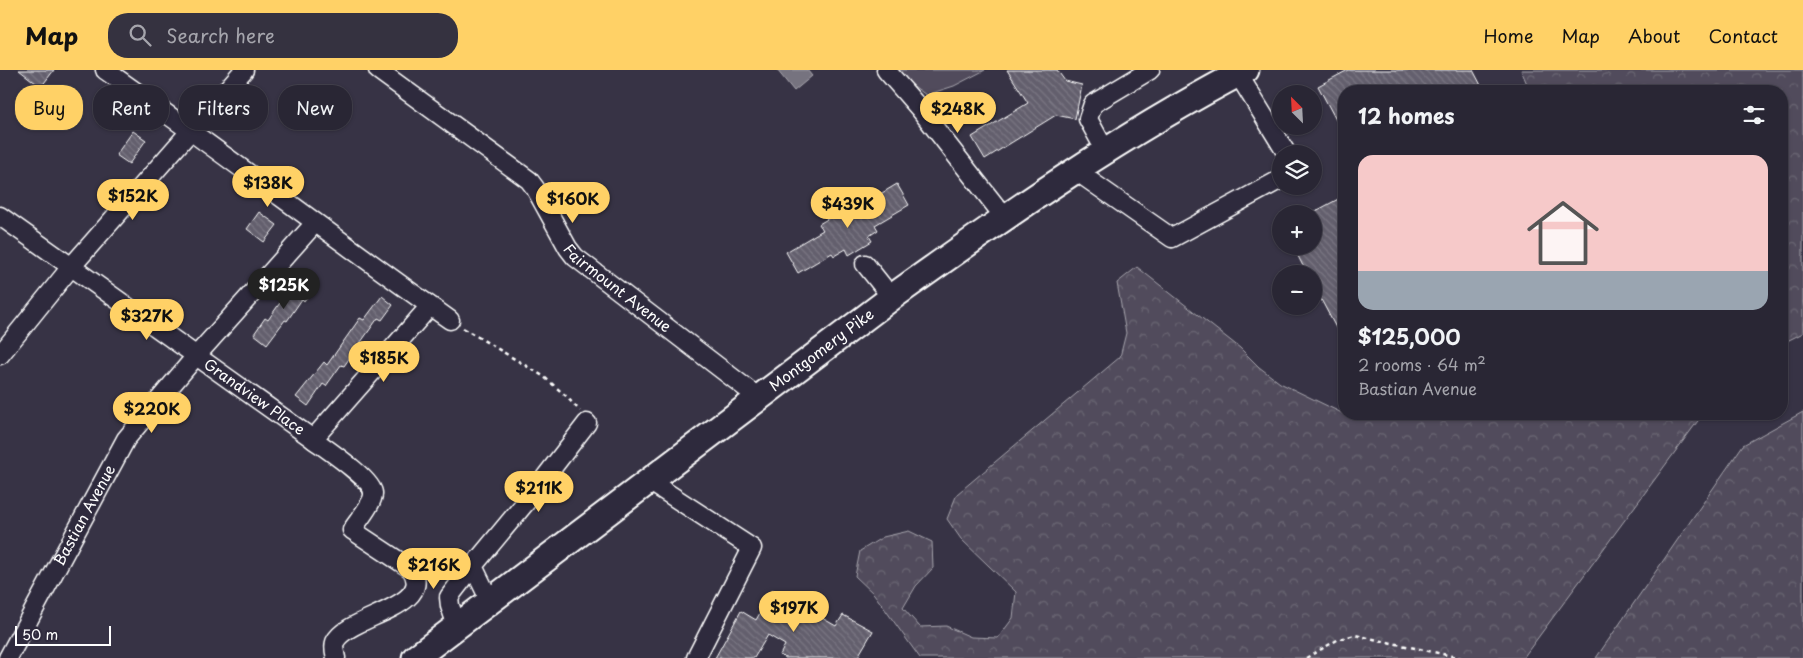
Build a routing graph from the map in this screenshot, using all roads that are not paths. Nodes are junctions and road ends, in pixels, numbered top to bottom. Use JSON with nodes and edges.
{"nodes":[{"id":1,"x":105,"y":70,"type":"edge"},
{"id":2,"x":244,"y":70,"type":"edge"},
{"id":3,"x":378,"y":70,"type":"edge"},
{"id":4,"x":886,"y":70,"type":"edge"},
{"id":5,"x":1150,"y":70,"type":"edge"},
{"id":6,"x":1242,"y":72,"type":"edge"},
{"id":7,"x":192,"y":131,"type":"junction"},
{"id":8,"x":1281,"y":145,"type":"edge"},
{"id":9,"x":1106,"y":152,"type":"junction"},
{"id":10,"x":1076,"y":171,"type":"junction"},
{"id":11,"x":1272,"y":184,"type":"edge"},
{"id":12,"x":0,"y":216,"type":"edge"},
{"id":13,"x":1005,"y":218,"type":"junction"},
{"id":14,"x":315,"y":223,"type":"junction"},
{"id":15,"x":866,"y":264,"type":"dead end"},
{"id":16,"x":71,"y":267,"type":"junction"},
{"id":17,"x":892,"y":298,"type":"junction"},
{"id":18,"x":430,"y":306,"type":"junction"},
{"id":19,"x":450,"y":320,"type":"road end"},
{"id":20,"x":0,"y":355,"type":"edge"},
{"id":21,"x":196,"y":356,"type":"junction"},
{"id":22,"x":759,"y":398,"type":"junction"},
{"id":23,"x":587,"y":423,"type":"road end"},
{"id":24,"x":313,"y":439,"type":"junction"},
{"id":25,"x":649,"y":481,"type":"junction"},
{"id":26,"x":473,"y":566,"type":"junction"},
{"id":27,"x":490,"y":601,"type":"junction"},
{"id":28,"x":457,"y":626,"type":"junction"},
{"id":29,"x":8,"y":658,"type":"edge"},
{"id":30,"x":336,"y":658,"type":"edge"},
{"id":31,"x":415,"y":658,"type":"edge"},
{"id":32,"x":696,"y":658,"type":"edge"}],
"edges":[{"from":1,"to":7,"type":"street"},
{"from":2,"to":7,"type":"street"},
{"from":3,"to":22,"type":"street","name":"Fairmount Avenue"},
{"from":4,"to":13,"type":"street"},
{"from":5,"to":9,"type":"street"},
{"from":6,"to":8,"type":"street"},
{"from":6,"to":9,"type":"highway","name":"Montgomery Pike"},
{"from":7,"to":14,"type":"street"},
{"from":7,"to":16,"type":"street"},
{"from":9,"to":10,"type":"highway","name":"Montgomery Pike"},
{"from":10,"to":11,"type":"street"},
{"from":10,"to":13,"type":"highway","name":"Montgomery Pike"},
{"from":12,"to":16,"type":"street","name":"Grandview Place"},
{"from":13,"to":17,"type":"highway","name":"Montgomery Pike"},
{"from":14,"to":18,"type":"street"},
{"from":14,"to":21,"type":"street","name":"Bastian Avenue"},
{"from":15,"to":17,"type":"street"},
{"from":16,"to":20,"type":"street"},
{"from":16,"to":21,"type":"street","name":"Grandview Place"},
{"from":17,"to":22,"type":"highway","name":"Montgomery Pike"},
{"from":18,"to":19,"type":"street"},
{"from":18,"to":24,"type":"street"},
{"from":21,"to":24,"type":"street","name":"Grandview Place"},
{"from":21,"to":29,"type":"street","name":"Bastian Avenue"},
{"from":22,"to":25,"type":"highway","name":"Montgomery Pike"},
{"from":23,"to":26,"type":"street"},
{"from":24,"to":30,"type":"street","name":"Grandview Place"},
{"from":25,"to":27,"type":"highway","name":"Montgomery Pike"},
{"from":25,"to":32,"type":"street"},
{"from":26,"to":27,"type":"street"},
{"from":26,"to":28,"type":"street"},
{"from":27,"to":28,"type":"highway","name":"Montgomery Pike"},
{"from":28,"to":31,"type":"highway","name":"Montgomery Pike"}]}
